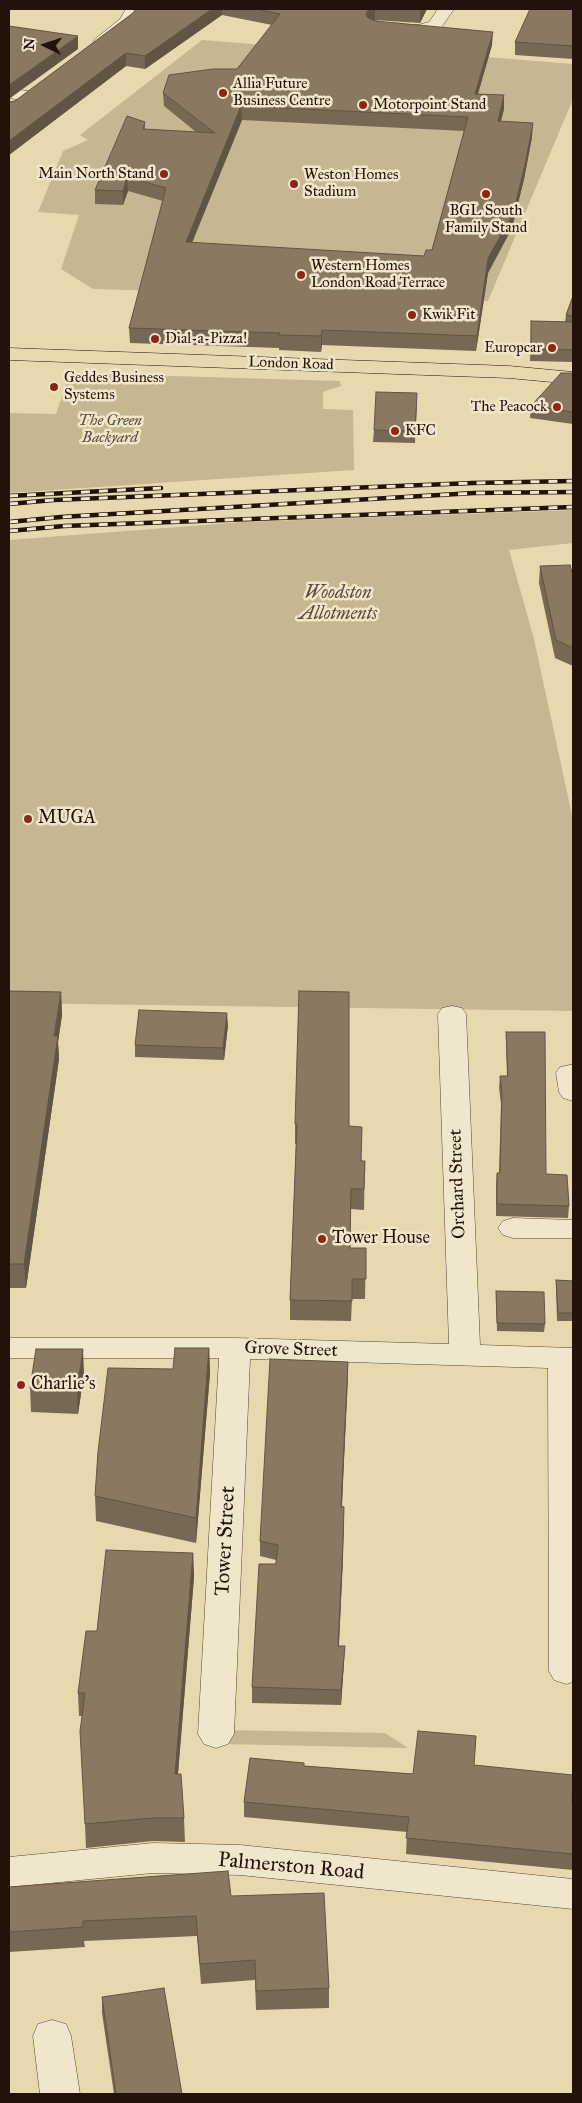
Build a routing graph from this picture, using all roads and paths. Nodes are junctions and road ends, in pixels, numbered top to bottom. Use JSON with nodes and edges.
{"nodes":[{"id":1,"x":134,"y":9,"type":"edge"},
{"id":2,"x":446,"y":9,"type":"edge"},
{"id":3,"x":375,"y":27,"type":"edge"},
{"id":4,"x":90,"y":45,"type":"edge"},
{"id":5,"x":42,"y":85,"type":"edge"},
{"id":6,"x":9,"y":93,"type":"edge"},
{"id":7,"x":27,"y":96,"type":"junction"},
{"id":8,"x":9,"y":109,"type":"edge"},
{"id":9,"x":9,"y":354,"type":"edge"},
{"id":10,"x":573,"y":378,"type":"edge"},
{"id":11,"x":452,"y":1014,"type":"dead end"},
{"id":12,"x":513,"y":1228,"type":"dead end"},
{"id":13,"x":573,"y":1229,"type":"edge"},
{"id":14,"x":9,"y":1348,"type":"edge"},
{"id":15,"x":235,"y":1348,"type":"junction"},
{"id":16,"x":465,"y":1355,"type":"junction"},
{"id":17,"x":568,"y":1358,"type":"edge"},
{"id":18,"x":569,"y":1630,"type":"edge"},
{"id":19,"x":566,"y":1671,"type":"dead end"},
{"id":20,"x":216,"y":1734,"type":"dead end"},
{"id":21,"x":9,"y":1872,"type":"edge"},
{"id":22,"x":573,"y":1894,"type":"edge"},
{"id":23,"x":52,"y":2036,"type":"dead end"},
{"id":24,"x":60,"y":2094,"type":"edge"}],
"edges":[{"from":1,"to":4,"type":"street"},
{"from":2,"to":3,"type":"street"},
{"from":5,"to":7,"type":"street"},
{"from":6,"to":7,"type":"street"},
{"from":7,"to":8,"type":"street"},
{"from":9,"to":10,"type":"main road","name":"London Road"},
{"from":11,"to":16,"type":"street","name":"Orchard Street"},
{"from":12,"to":13,"type":"street"},
{"from":14,"to":15,"type":"street","name":"Grove Street"},
{"from":15,"to":16,"type":"street","name":"Grove Street"},
{"from":15,"to":20,"type":"street","name":"Tower Street"},
{"from":16,"to":17,"type":"street","name":"Grove Street"},
{"from":17,"to":18,"type":"street"},
{"from":18,"to":19,"type":"street"},
{"from":21,"to":22,"type":"street","name":"Palmerston Road"},
{"from":23,"to":24,"type":"street"}]}
